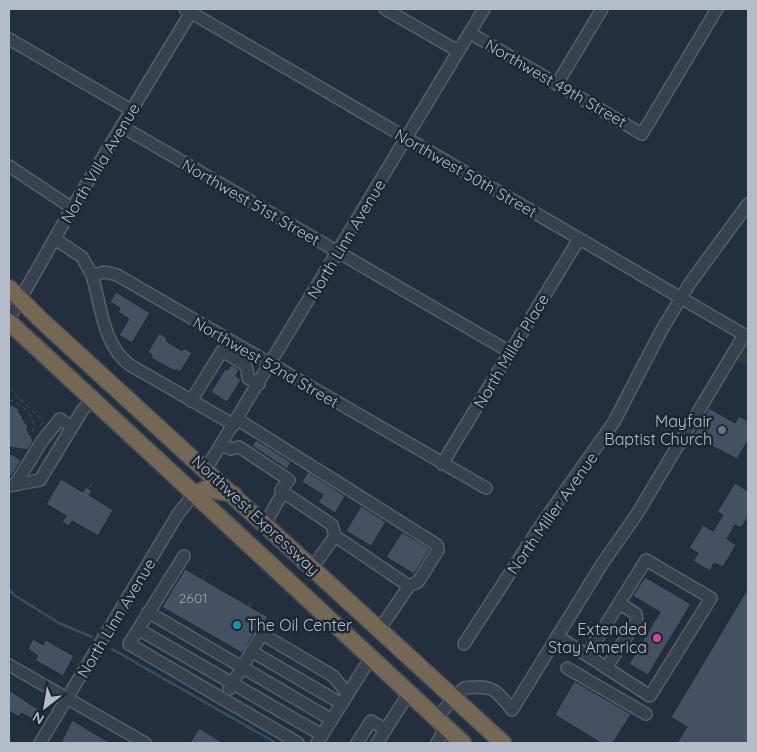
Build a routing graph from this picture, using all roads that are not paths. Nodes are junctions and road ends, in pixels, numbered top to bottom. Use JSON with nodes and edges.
{"nodes":[{"id":1,"x":385,"y":9,"type":"edge"},
{"id":2,"x":484,"y":9,"type":"edge"},
{"id":3,"x":602,"y":9,"type":"edge"},
{"id":4,"x":717,"y":9,"type":"edge"},
{"id":5,"x":190,"y":10,"type":"edge"},
{"id":6,"x":470,"y":33,"type":"junction"},
{"id":7,"x":9,"y":39,"type":"edge"},
{"id":8,"x":458,"y":51,"type":"junction"},
{"id":9,"x":557,"y":84,"type":"junction"},
{"id":10,"x":132,"y":110,"type":"junction"},
{"id":11,"x":122,"y":126,"type":"junction"},
{"id":12,"x":406,"y":138,"type":"junction"},
{"id":13,"x":9,"y":166,"type":"edge"},
{"id":14,"x":748,"y":204,"type":"edge"},
{"id":15,"x":72,"y":208,"type":"junction"},
{"id":16,"x":55,"y":239,"type":"junction"},
{"id":17,"x":579,"y":239,"type":"junction"},
{"id":18,"x":338,"y":252,"type":"junction"},
{"id":19,"x":92,"y":275,"type":"junction"},
{"id":20,"x":14,"y":293,"type":"edge"},
{"id":21,"x":681,"y":298,"type":"junction"},
{"id":22,"x":9,"y":321,"type":"edge"},
{"id":23,"x":746,"y":336,"type":"edge"},
{"id":24,"x":510,"y":352,"type":"junction"},
{"id":25,"x":271,"y":365,"type":"junction"},
{"id":26,"x":259,"y":384,"type":"junction"},
{"id":27,"x":92,"y":400,"type":"junction"},
{"id":28,"x":191,"y":401,"type":"junction"},
{"id":29,"x":236,"y":422,"type":"junction"},
{"id":30,"x":72,"y":428,"type":"junction"},
{"id":31,"x":221,"y":445,"type":"junction"},
{"id":32,"x":442,"y":464,"type":"junction"},
{"id":33,"x":206,"y":469,"type":"junction"},
{"id":34,"x":12,"y":486,"type":"edge"},
{"id":35,"x":486,"y":488,"type":"dead end"},
{"id":36,"x":283,"y":492,"type":"junction"},
{"id":37,"x":194,"y":494,"type":"junction"},
{"id":38,"x":233,"y":494,"type":"junction"},
{"id":39,"x":265,"y":524,"type":"junction"},
{"id":40,"x":335,"y":536,"type":"junction"},
{"id":41,"x":184,"y":556,"type":"dead end"},
{"id":42,"x":312,"y":568,"type":"junction"},
{"id":43,"x":407,"y":586,"type":"junction"},
{"id":44,"x":620,"y":603,"type":"junction"},
{"id":45,"x":148,"y":612,"type":"junction"},
{"id":46,"x":138,"y":629,"type":"junction"},
{"id":47,"x":379,"y":630,"type":"junction"},
{"id":48,"x":557,"y":636,"type":"junction"},
{"id":49,"x":464,"y":644,"type":"dead end"},
{"id":50,"x":251,"y":651,"type":"junction"},
{"id":51,"x":587,"y":655,"type":"junction"},
{"id":52,"x":371,"y":657,"type":"junction"},
{"id":53,"x":9,"y":665,"type":"edge"},
{"id":54,"x":242,"y":666,"type":"junction"},
{"id":55,"x":567,"y":668,"type":"dead end"},
{"id":56,"x":606,"y":668,"type":"junction"},
{"id":57,"x":232,"y":684,"type":"junction"},
{"id":58,"x":409,"y":693,"type":"junction"},
{"id":59,"x":67,"y":699,"type":"junction"},
{"id":60,"x":223,"y":699,"type":"junction"},
{"id":61,"x":345,"y":699,"type":"junction"},
{"id":62,"x":454,"y":699,"type":"junction"},
{"id":63,"x":646,"y":714,"type":"dead end"},
{"id":64,"x":332,"y":720,"type":"junction"},
{"id":65,"x":441,"y":723,"type":"junction"},
{"id":66,"x":385,"y":729,"type":"junction"},
{"id":67,"x":320,"y":739,"type":"edge"},
{"id":68,"x":40,"y":743,"type":"edge"},
{"id":69,"x":145,"y":743,"type":"edge"},
{"id":70,"x":298,"y":743,"type":"edge"},
{"id":71,"x":357,"y":743,"type":"edge"},
{"id":72,"x":377,"y":743,"type":"edge"},
{"id":73,"x":437,"y":743,"type":"edge"},
{"id":74,"x":463,"y":743,"type":"edge"},
{"id":75,"x":503,"y":743,"type":"edge"}],
"edges":[{"from":1,"to":8,"type":"street"},
{"from":2,"to":6,"type":"street","name":"North Linn Avenue"},
{"from":3,"to":9,"type":"street"},
{"from":4,"to":9,"type":"street","name":"Northwest 49th Street"},
{"from":5,"to":10,"type":"street","name":"North Villa Avenue"},
{"from":5,"to":12,"type":"street","name":"Northwest 50th Street"},
{"from":6,"to":8,"type":"street","name":"North Linn Avenue"},
{"from":6,"to":9,"type":"street","name":"Northwest 49th Street"},
{"from":7,"to":10,"type":"street"},
{"from":8,"to":12,"type":"street","name":"North Linn Avenue"},
{"from":10,"to":11,"type":"street","name":"North Villa Avenue"},
{"from":11,"to":15,"type":"street","name":"North Villa Avenue"},
{"from":11,"to":18,"type":"street","name":"Northwest 51st Street"},
{"from":12,"to":17,"type":"street","name":"Northwest 50th Street"},
{"from":12,"to":18,"type":"street","name":"North Linn Avenue"},
{"from":13,"to":15,"type":"street"},
{"from":14,"to":21,"type":"street","name":"North Miller Avenue"},
{"from":15,"to":16,"type":"street","name":"North Villa Avenue"},
{"from":16,"to":19,"type":"street"},
{"from":16,"to":20,"type":"street","name":"North Villa Avenue"},
{"from":17,"to":21,"type":"street","name":"Northwest 50th Street"},
{"from":17,"to":24,"type":"street","name":"North Miller Place"},
{"from":18,"to":24,"type":"street","name":"Northwest 51st Street"},
{"from":18,"to":25,"type":"street","name":"North Linn Avenue"},
{"from":19,"to":25,"type":"street","name":"Northwest 52nd Street"},
{"from":19,"to":28,"type":"street"},
{"from":20,"to":22,"type":"street","name":"North Villa Avenue"},
{"from":20,"to":33,"type":"highway","name":"Northwest Expressway"},
{"from":21,"to":23,"type":"street","name":"Northwest 50th Street"},
{"from":21,"to":49,"type":"street","name":"North Miller Avenue"},
{"from":22,"to":27,"type":"highway","name":"Northwest Expressway"},
{"from":23,"to":48,"type":"street"},
{"from":24,"to":32,"type":"street","name":"North Miller Place"},
{"from":25,"to":26,"type":"street","name":"North Linn Avenue"},
{"from":25,"to":32,"type":"street","name":"Northwest 52nd Street"},
{"from":26,"to":28,"type":"street"},
{"from":26,"to":29,"type":"street","name":"North Linn Avenue"},
{"from":27,"to":30,"type":"street"},
{"from":27,"to":37,"type":"highway","name":"Northwest Expressway"},
{"from":28,"to":29,"type":"street"},
{"from":29,"to":31,"type":"street","name":"North Linn Avenue"},
{"from":29,"to":43,"type":"street"},
{"from":30,"to":34,"type":"street"},
{"from":30,"to":34,"type":"street"},
{"from":31,"to":33,"type":"street","name":"North Linn Avenue"},
{"from":31,"to":36,"type":"street"},
{"from":32,"to":35,"type":"street","name":"Northwest 52nd Street"},
{"from":33,"to":38,"type":"highway","name":"Northwest Expressway"},
{"from":36,"to":39,"type":"street"},
{"from":36,"to":40,"type":"street"},
{"from":37,"to":38,"type":"highway"},
{"from":37,"to":52,"type":"highway","name":"Northwest Expressway"},
{"from":37,"to":59,"type":"street","name":"North Linn Avenue"},
{"from":38,"to":39,"type":"highway","name":"Northwest Expressway"},
{"from":39,"to":42,"type":"highway","name":"Northwest Expressway"},
{"from":40,"to":42,"type":"street"},
{"from":40,"to":43,"type":"street"},
{"from":41,"to":45,"type":"street"},
{"from":42,"to":47,"type":"highway","name":"Northwest Expressway"},
{"from":43,"to":47,"type":"street"},
{"from":44,"to":51,"type":"street"},
{"from":44,"to":56,"type":"street"},
{"from":44,"to":56,"type":"street"},
{"from":45,"to":46,"type":"street"},
{"from":45,"to":54,"type":"street"},
{"from":46,"to":57,"type":"street"},
{"from":46,"to":60,"type":"street"},
{"from":47,"to":62,"type":"highway","name":"Northwest Expressway"},
{"from":48,"to":51,"type":"street"},
{"from":48,"to":62,"type":"street"},
{"from":50,"to":54,"type":"street"},
{"from":50,"to":61,"type":"street"},
{"from":50,"to":61,"type":"street"},
{"from":51,"to":56,"type":"street"},
{"from":52,"to":58,"type":"highway","name":"Northwest Expressway"},
{"from":52,"to":61,"type":"street"},
{"from":53,"to":59,"type":"street"},
{"from":54,"to":57,"type":"street"},
{"from":54,"to":64,"type":"street"},
{"from":55,"to":63,"type":"street"},
{"from":57,"to":60,"type":"street"},
{"from":57,"to":67,"type":"street"},
{"from":58,"to":65,"type":"highway","name":"Northwest Expressway"},
{"from":58,"to":66,"type":"street"},
{"from":59,"to":68,"type":"street","name":"North Linn Avenue"},
{"from":59,"to":69,"type":"street"},
{"from":60,"to":70,"type":"street"},
{"from":61,"to":64,"type":"street"},
{"from":62,"to":65,"type":"street"},
{"from":62,"to":75,"type":"highway","name":"Northwest Expressway"},
{"from":64,"to":67,"type":"street"},
{"from":65,"to":73,"type":"street"},
{"from":65,"to":74,"type":"highway","name":"Northwest Expressway"},
{"from":66,"to":71,"type":"street"},
{"from":66,"to":72,"type":"street"}]}
